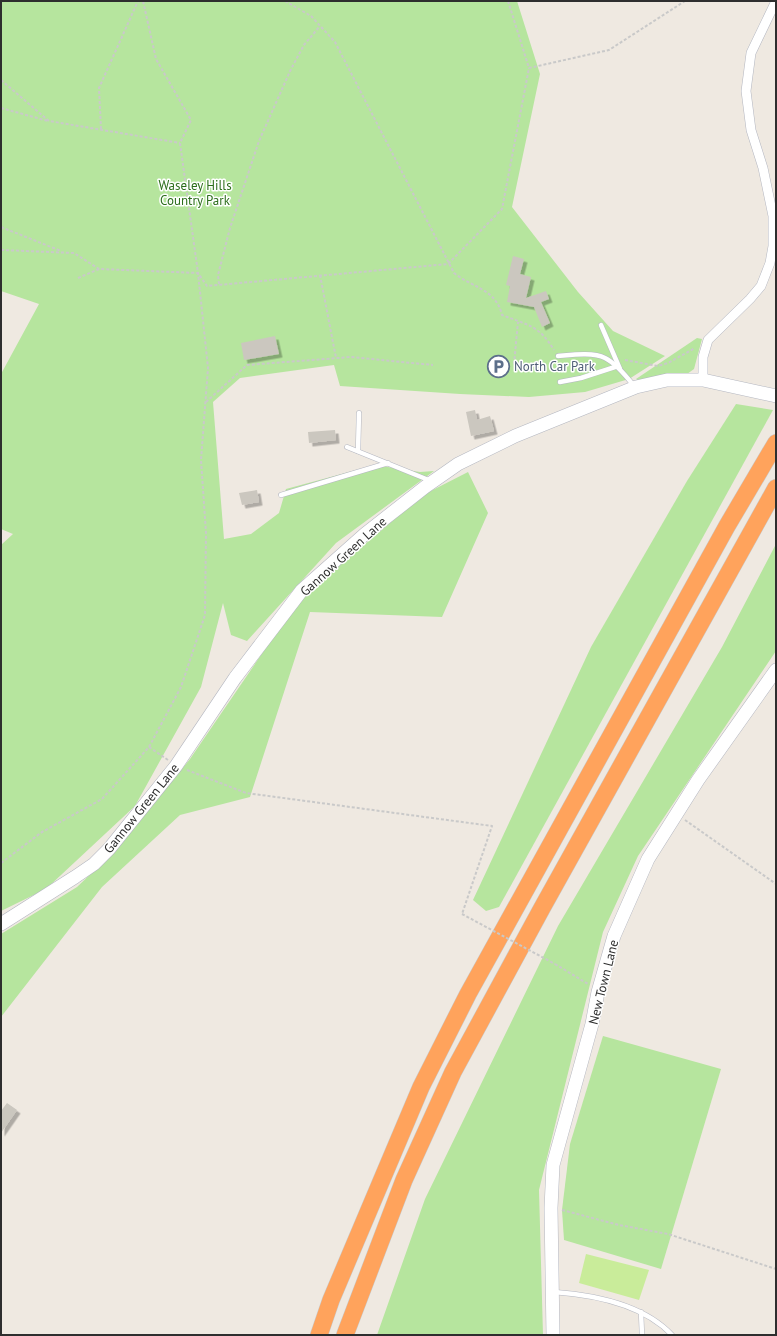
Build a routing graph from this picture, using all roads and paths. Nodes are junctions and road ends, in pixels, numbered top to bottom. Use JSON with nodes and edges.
{"nodes":[{"id":1,"x":138,"y":1,"type":"edge"},
{"id":2,"x":142,"y":1,"type":"edge"},
{"id":3,"x":285,"y":1,"type":"edge"},
{"id":4,"x":508,"y":1,"type":"edge"},
{"id":5,"x":685,"y":1,"type":"edge"},
{"id":6,"x":776,"y":1,"type":"edge"},
{"id":7,"x":320,"y":26,"type":"junction"},
{"id":8,"x":529,"y":68,"type":"junction"},
{"id":9,"x":1,"y":80,"type":"edge"},
{"id":10,"x":1,"y":108,"type":"edge"},
{"id":11,"x":49,"y":121,"type":"junction"},
{"id":12,"x":101,"y":130,"type":"junction"},
{"id":13,"x":180,"y":143,"type":"junction"},
{"id":14,"x":1,"y":227,"type":"edge"},
{"id":15,"x":1,"y":250,"type":"edge"},
{"id":16,"x":64,"y":253,"type":"junction"},
{"id":17,"x":448,"y":264,"type":"junction"},
{"id":18,"x":100,"y":269,"type":"junction"},
{"id":19,"x":198,"y":273,"type":"junction"},
{"id":20,"x":320,"y":275,"type":"junction"},
{"id":21,"x":78,"y":278,"type":"dead end"},
{"id":22,"x":219,"y":284,"type":"junction"},
{"id":23,"x":518,"y":321,"type":"junction"},
{"id":24,"x":601,"y":325,"type":"dead end"},
{"id":25,"x":708,"y":340,"type":"junction"},
{"id":26,"x":558,"y":356,"type":"joint"},
{"id":27,"x":336,"y":358,"type":"junction"},
{"id":28,"x":615,"y":359,"type":"junction"},
{"id":29,"x":514,"y":364,"type":"dead end"},
{"id":30,"x":433,"y":365,"type":"dead end"},
{"id":31,"x":617,"y":368,"type":"junction"},
{"id":32,"x":703,"y":380,"type":"junction"},
{"id":33,"x":560,"y":382,"type":"dead end"},
{"id":34,"x":636,"y":388,"type":"junction"},
{"id":35,"x":776,"y":396,"type":"edge"},
{"id":36,"x":205,"y":403,"type":"junction"},
{"id":37,"x":359,"y":413,"type":"dead end"},
{"id":38,"x":776,"y":443,"type":"edge"},
{"id":39,"x":347,"y":447,"type":"dead end"},
{"id":40,"x":358,"y":451,"type":"junction"},
{"id":41,"x":388,"y":463,"type":"junction"},
{"id":42,"x":432,"y":482,"type":"junction"},
{"id":43,"x":776,"y":488,"type":"edge"},
{"id":44,"x":280,"y":495,"type":"dead end"},
{"id":45,"x":776,"y":670,"type":"edge"},
{"id":46,"x":149,"y":747,"type":"junction"},
{"id":47,"x":176,"y":766,"type":"junction"},
{"id":48,"x":676,"y":814,"type":"junction"},
{"id":49,"x":1,"y":863,"type":"edge"},
{"id":50,"x":776,"y":884,"type":"edge"},
{"id":51,"x":1,"y":924,"type":"edge"},
{"id":52,"x":598,"y":992,"type":"junction"},
{"id":53,"x":551,"y":1208,"type":"junction"},
{"id":54,"x":776,"y":1268,"type":"edge"},
{"id":55,"x":552,"y":1292,"type":"junction"},
{"id":56,"x":641,"y":1312,"type":"junction"},
{"id":57,"x":319,"y":1335,"type":"edge"},
{"id":58,"x":345,"y":1335,"type":"edge"},
{"id":59,"x":552,"y":1335,"type":"edge"},
{"id":60,"x":642,"y":1335,"type":"edge"},
{"id":61,"x":672,"y":1335,"type":"edge"}],
"edges":[{"from":1,"to":12,"type":"path"},
{"from":2,"to":13,"type":"path"},
{"from":3,"to":7,"type":"path"},
{"from":4,"to":8,"type":"path"},
{"from":5,"to":8,"type":"path"},
{"from":6,"to":25,"type":"street"},
{"from":7,"to":17,"type":"path"},
{"from":7,"to":22,"type":"path"},
{"from":8,"to":17,"type":"path"},
{"from":9,"to":11,"type":"path"},
{"from":10,"to":11,"type":"path"},
{"from":11,"to":12,"type":"path"},
{"from":12,"to":13,"type":"path"},
{"from":13,"to":19,"type":"path"},
{"from":14,"to":16,"type":"path"},
{"from":15,"to":16,"type":"path"},
{"from":16,"to":18,"type":"path"},
{"from":17,"to":20,"type":"path"},
{"from":17,"to":23,"type":"path"},
{"from":18,"to":19,"type":"path"},
{"from":18,"to":21,"type":"path"},
{"from":19,"to":22,"type":"path"},
{"from":19,"to":36,"type":"path"},
{"from":20,"to":22,"type":"path"},
{"from":20,"to":27,"type":"path"},
{"from":23,"to":26,"type":"path"},
{"from":23,"to":29,"type":"path"},
{"from":24,"to":28,"type":"lane"},
{"from":25,"to":28,"type":"path"},
{"from":25,"to":32,"type":"street"},
{"from":26,"to":31,"type":"lane"},
{"from":27,"to":30,"type":"path"},
{"from":27,"to":36,"type":"path"},
{"from":28,"to":31,"type":"lane"},
{"from":31,"to":33,"type":"lane"},
{"from":31,"to":34,"type":"lane"},
{"from":32,"to":34,"type":"street","name":"Gannow Green Lane"},
{"from":32,"to":35,"type":"street","name":"Gannow Green Lane"},
{"from":34,"to":42,"type":"street","name":"Gannow Green Lane"},
{"from":36,"to":46,"type":"path"},
{"from":37,"to":40,"type":"lane"},
{"from":38,"to":57,"type":"highway"},
{"from":39,"to":40,"type":"lane"},
{"from":40,"to":41,"type":"lane"},
{"from":41,"to":42,"type":"lane"},
{"from":41,"to":44,"type":"lane"},
{"from":42,"to":47,"type":"street","name":"Gannow Green Lane"},
{"from":43,"to":58,"type":"highway"},
{"from":45,"to":48,"type":"street","name":"New Town Lane"},
{"from":46,"to":47,"type":"path"},
{"from":46,"to":49,"type":"path"},
{"from":47,"to":51,"type":"street","name":"Gannow Green Lane"},
{"from":47,"to":52,"type":"path","bridge":true},
{"from":48,"to":50,"type":"path"},
{"from":48,"to":52,"type":"street","name":"New Town Lane"},
{"from":52,"to":53,"type":"street","name":"New Town Lane"},
{"from":53,"to":54,"type":"path"},
{"from":53,"to":55,"type":"street","name":"New Town Lane"},
{"from":55,"to":56,"type":"lane"},
{"from":55,"to":59,"type":"street","name":"New Town Lane"},
{"from":56,"to":60,"type":"lane"},
{"from":56,"to":61,"type":"lane"}]}
